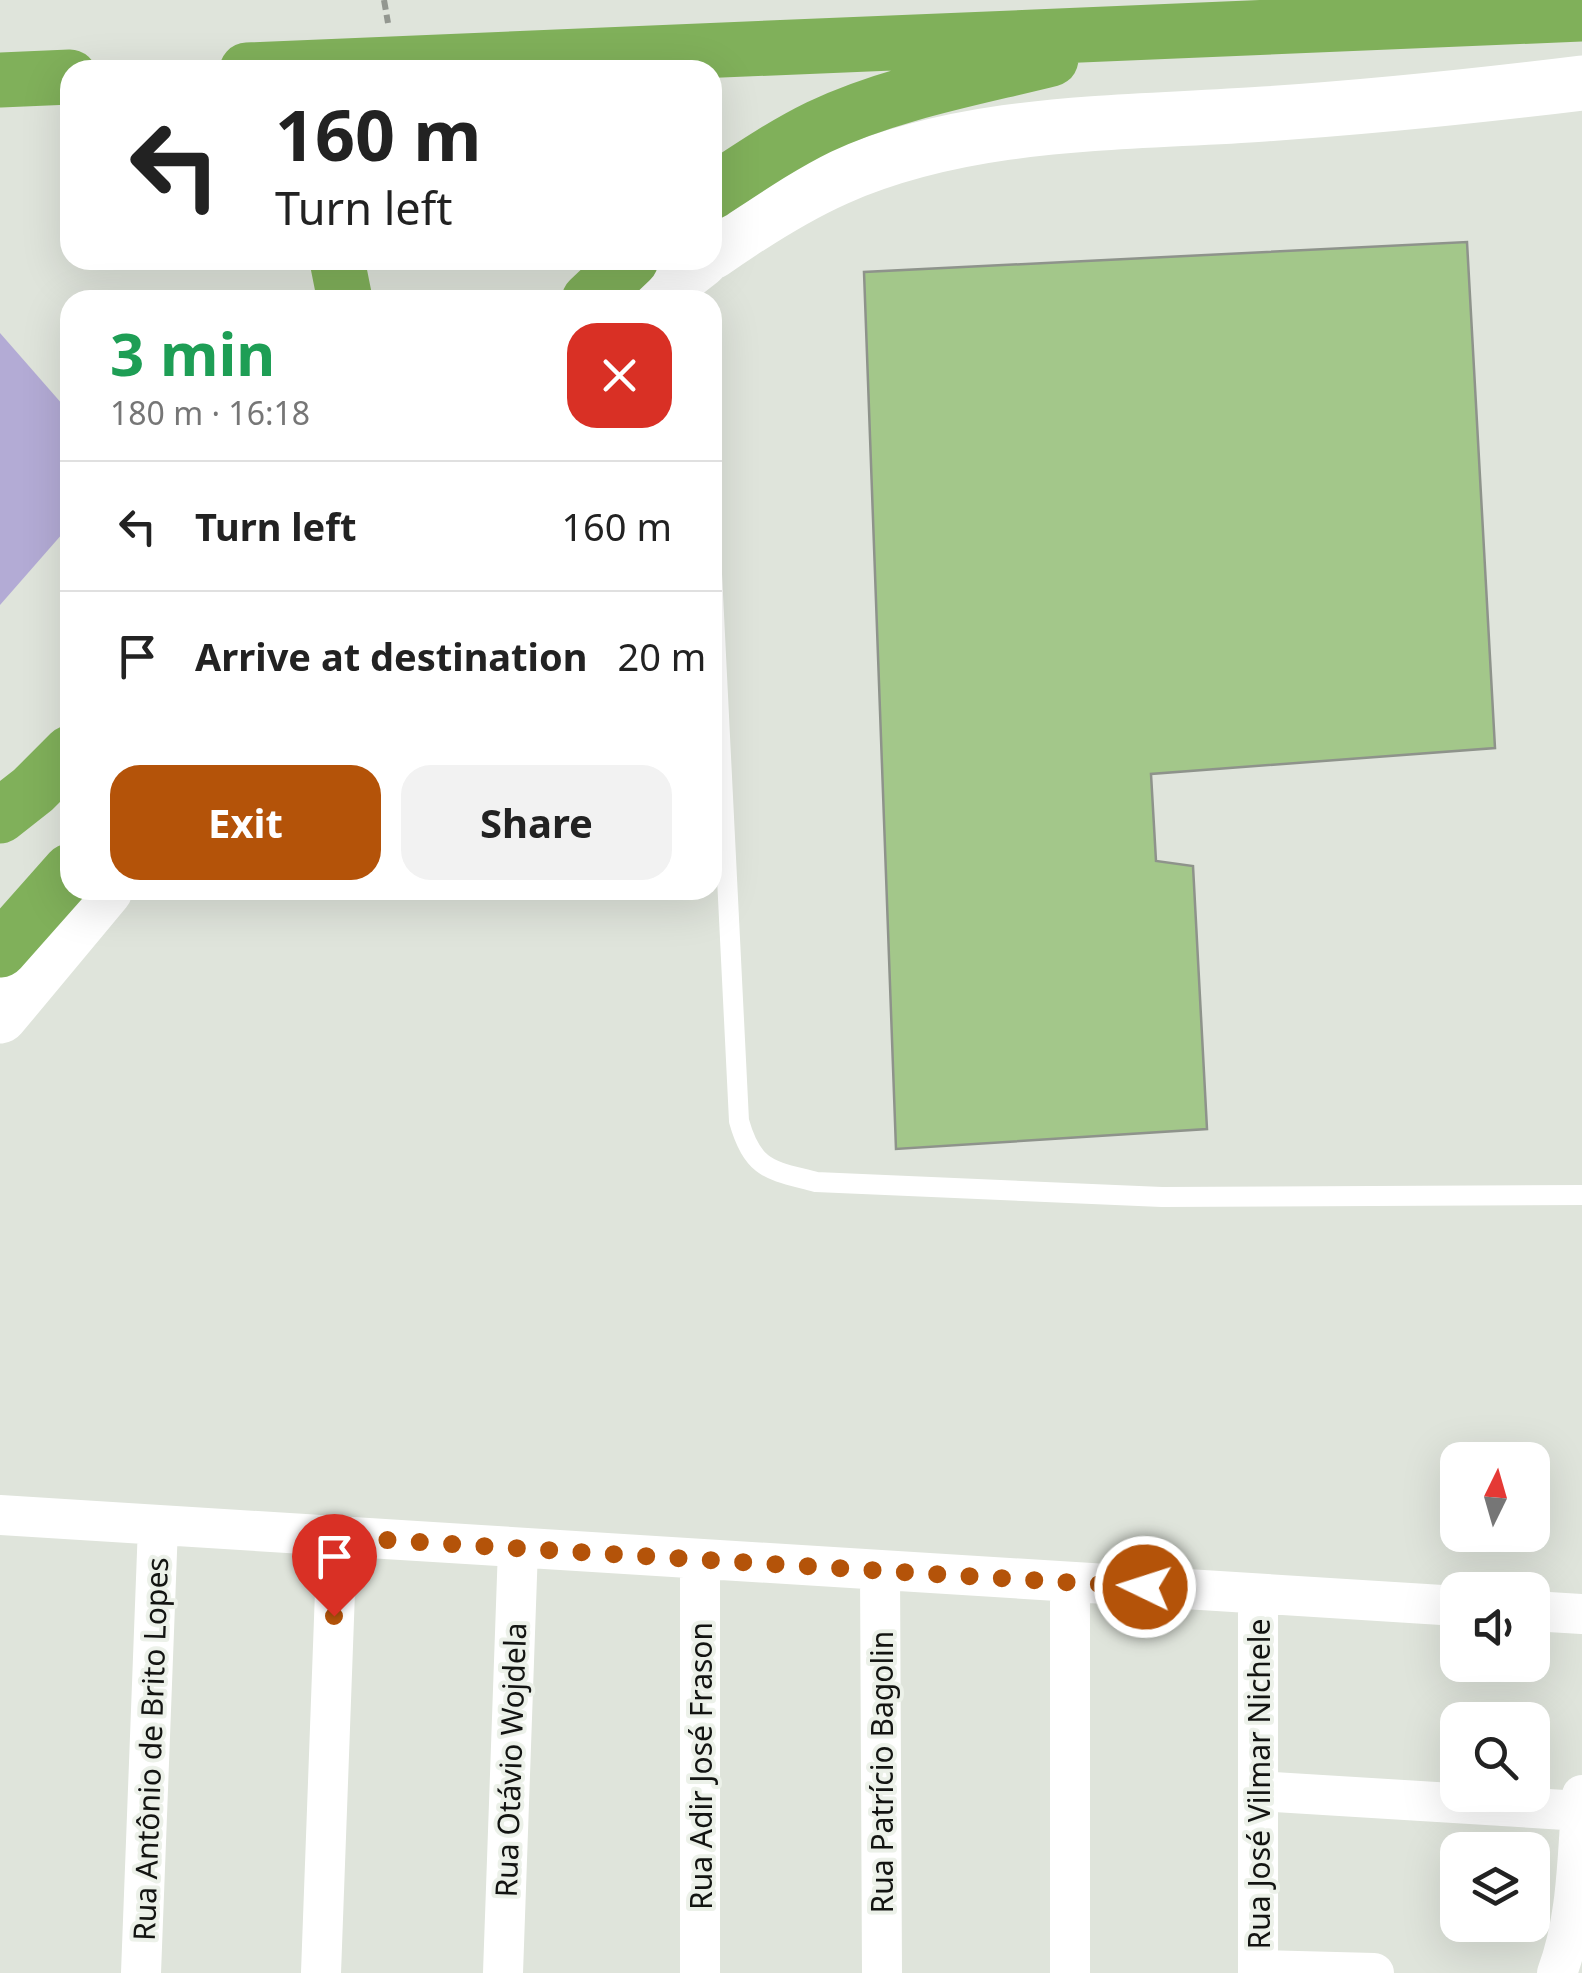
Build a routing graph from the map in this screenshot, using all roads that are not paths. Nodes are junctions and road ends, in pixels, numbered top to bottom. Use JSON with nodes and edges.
{"nodes":[{"id":1,"x":1582,"y":14,"type":"edge"},
{"id":2,"x":1158,"y":31,"type":"junction"},
{"id":3,"x":481,"y":60,"type":"edge"},
{"id":4,"x":60,"y":78,"type":"edge"},
{"id":5,"x":0,"y":80,"type":"edge"},
{"id":6,"x":1582,"y":83,"type":"edge"},
{"id":7,"x":722,"y":185,"type":"edge"},
{"id":8,"x":722,"y":245,"type":"edge"},
{"id":9,"x":620,"y":270,"type":"edge"},
{"id":10,"x":688,"y":270,"type":"edge"},
{"id":11,"x":599,"y":290,"type":"edge"},
{"id":12,"x":663,"y":290,"type":"edge"},
{"id":13,"x":60,"y":762,"type":"edge"},
{"id":14,"x":722,"y":777,"type":"edge"},
{"id":15,"x":0,"y":816,"type":"edge"},
{"id":16,"x":60,"y":881,"type":"edge"},
{"id":17,"x":98,"y":900,"type":"edge"},
{"id":18,"x":0,"y":950,"type":"edge"},
{"id":19,"x":0,"y":1016,"type":"edge"},
{"id":20,"x":1582,"y":1195,"type":"edge"},
{"id":21,"x":0,"y":1515,"type":"edge"},
{"id":22,"x":158,"y":1526,"type":"junction"},
{"id":23,"x":337,"y":1537,"type":"junction"},
{"id":24,"x":518,"y":1548,"type":"junction"},
{"id":25,"x":700,"y":1559,"type":"junction"},
{"id":26,"x":880,"y":1570,"type":"junction"},
{"id":27,"x":1070,"y":1582,"type":"junction"},
{"id":28,"x":1258,"y":1594,"type":"junction"},
{"id":29,"x":1440,"y":1605,"type":"edge"},
{"id":30,"x":1550,"y":1612,"type":"edge"},
{"id":31,"x":1582,"y":1614,"type":"edge"},
{"id":32,"x":1258,"y":1791,"type":"junction"},
{"id":33,"x":1582,"y":1795,"type":"edge"},
{"id":34,"x":1581,"y":1811,"type":"edge"},
{"id":35,"x":1258,"y":1972,"type":"edge"},
{"id":36,"x":141,"y":1973,"type":"edge"},
{"id":37,"x":321,"y":1973,"type":"edge"},
{"id":38,"x":503,"y":1973,"type":"edge"},
{"id":39,"x":700,"y":1973,"type":"edge"},
{"id":40,"x":882,"y":1973,"type":"edge"},
{"id":41,"x":1070,"y":1973,"type":"edge"},
{"id":42,"x":1374,"y":1973,"type":"edge"},
{"id":43,"x":1557,"y":1973,"type":"edge"}],
"edges":[{"from":1,"to":2,"type":"highway"},
{"from":2,"to":3,"type":"highway"},
{"from":2,"to":7,"type":"highway"},
{"from":4,"to":5,"type":"highway"},
{"from":6,"to":8,"type":"main road"},
{"from":9,"to":11,"type":"highway"},
{"from":10,"to":12,"type":"main road"},
{"from":13,"to":15,"type":"highway"},
{"from":14,"to":20,"type":"lane"},
{"from":16,"to":18,"type":"highway"},
{"from":17,"to":19,"type":"main road"},
{"from":21,"to":22,"type":"street"},
{"from":22,"to":23,"type":"street"},
{"from":22,"to":36,"type":"street","name":"Rua Antônio de Brito Lopes"},
{"from":23,"to":24,"type":"street"},
{"from":23,"to":37,"type":"street"},
{"from":24,"to":25,"type":"street"},
{"from":24,"to":38,"type":"street","name":"Rua Otávio Wojdela"},
{"from":25,"to":26,"type":"street"},
{"from":25,"to":39,"type":"street","name":"Rua Adir José Frason"},
{"from":26,"to":27,"type":"street"},
{"from":26,"to":40,"type":"street","name":"Rua Patrício Bagolin"},
{"from":27,"to":28,"type":"street"},
{"from":27,"to":41,"type":"street"},
{"from":28,"to":29,"type":"street"},
{"from":28,"to":32,"type":"street","name":"Rua José Vilmar Nichele"},
{"from":30,"to":31,"type":"street"},
{"from":32,"to":34,"type":"street"},
{"from":32,"to":35,"type":"street","name":"Rua José Vilmar Nichele"},
{"from":33,"to":34,"type":"street"},
{"from":34,"to":43,"type":"street"},
{"from":35,"to":42,"type":"street"}]}
